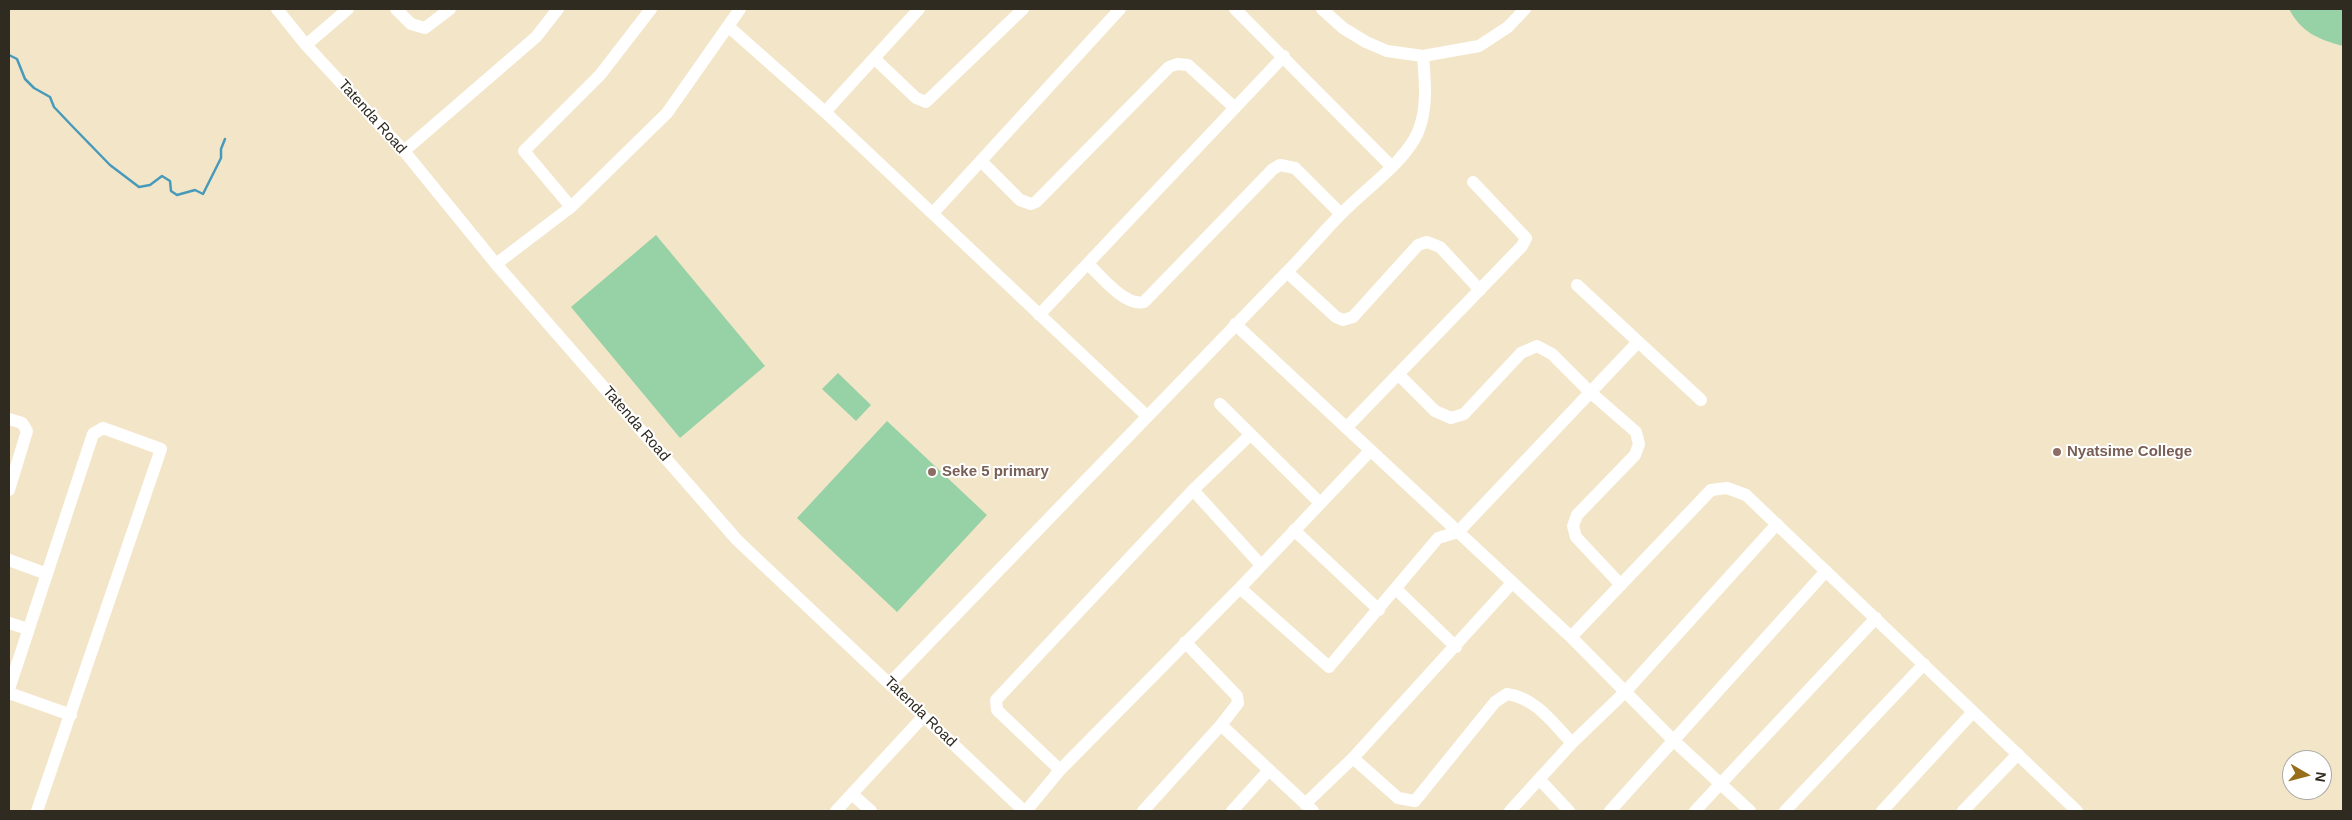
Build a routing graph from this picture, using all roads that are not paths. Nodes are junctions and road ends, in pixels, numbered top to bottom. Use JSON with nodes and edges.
{"nodes":[{"id":1,"x":277,"y":9,"type":"edge"},
{"id":2,"x":348,"y":9,"type":"edge"},
{"id":3,"x":396,"y":9,"type":"edge"},
{"id":4,"x":450,"y":9,"type":"edge"},
{"id":5,"x":558,"y":9,"type":"edge"},
{"id":6,"x":651,"y":9,"type":"edge"},
{"id":7,"x":740,"y":9,"type":"edge"},
{"id":8,"x":920,"y":9,"type":"edge"},
{"id":9,"x":1023,"y":9,"type":"edge"},
{"id":10,"x":1120,"y":9,"type":"edge"},
{"id":11,"x":1235,"y":9,"type":"edge"},
{"id":12,"x":1322,"y":9,"type":"edge"},
{"id":13,"x":1525,"y":9,"type":"edge"},
{"id":14,"x":729,"y":27,"type":"junction"},
{"id":15,"x":306,"y":45,"type":"junction"},
{"id":16,"x":1284,"y":56,"type":"junction"},
{"id":17,"x":1423,"y":56,"type":"junction"},
{"id":18,"x":875,"y":59,"type":"junction"},
{"id":19,"x":1235,"y":108,"type":"junction"},
{"id":20,"x":825,"y":112,"type":"junction"},
{"id":21,"x":404,"y":150,"type":"junction"},
{"id":22,"x":981,"y":161,"type":"junction"},
{"id":23,"x":1391,"y":166,"type":"junction"},
{"id":24,"x":1473,"y":182,"type":"dead end"},
{"id":25,"x":571,"y":207,"type":"junction"},
{"id":26,"x":933,"y":213,"type":"junction"},
{"id":27,"x":1341,"y":214,"type":"junction"},
{"id":28,"x":496,"y":264,"type":"junction"},
{"id":29,"x":1088,"y":264,"type":"junction"},
{"id":30,"x":1287,"y":272,"type":"junction"},
{"id":31,"x":1577,"y":286,"type":"dead end"},
{"id":32,"x":1480,"y":290,"type":"junction"},
{"id":33,"x":1039,"y":315,"type":"junction"},
{"id":34,"x":1235,"y":324,"type":"junction"},
{"id":35,"x":1638,"y":342,"type":"junction"},
{"id":36,"x":1398,"y":374,"type":"junction"},
{"id":37,"x":1590,"y":392,"type":"junction"},
{"id":38,"x":1701,"y":400,"type":"dead end"},
{"id":39,"x":1220,"y":404,"type":"dead end"},
{"id":40,"x":1147,"y":416,"type":"junction"},
{"id":41,"x":9,"y":418,"type":"edge"},
{"id":42,"x":1346,"y":428,"type":"junction"},
{"id":43,"x":1250,"y":435,"type":"junction"},
{"id":44,"x":1370,"y":451,"type":"junction"},
{"id":45,"x":9,"y":490,"type":"edge"},
{"id":46,"x":1193,"y":490,"type":"junction"},
{"id":47,"x":1320,"y":503,"type":"junction"},
{"id":48,"x":1777,"y":524,"type":"junction"},
{"id":49,"x":1294,"y":530,"type":"junction"},
{"id":50,"x":1458,"y":532,"type":"junction"},
{"id":51,"x":9,"y":560,"type":"edge"},
{"id":52,"x":1260,"y":564,"type":"junction"},
{"id":53,"x":1826,"y":571,"type":"junction"},
{"id":54,"x":47,"y":574,"type":"junction"},
{"id":55,"x":1512,"y":583,"type":"junction"},
{"id":56,"x":1621,"y":585,"type":"junction"},
{"id":57,"x":1240,"y":588,"type":"junction"},
{"id":58,"x":1396,"y":589,"type":"junction"},
{"id":59,"x":1378,"y":610,"type":"junction"},
{"id":60,"x":1876,"y":618,"type":"junction"},
{"id":61,"x":9,"y":623,"type":"edge"},
{"id":62,"x":28,"y":629,"type":"junction"},
{"id":63,"x":1571,"y":638,"type":"junction"},
{"id":64,"x":1185,"y":642,"type":"junction"},
{"id":65,"x":1456,"y":646,"type":"junction"},
{"id":66,"x":1924,"y":664,"type":"junction"},
{"id":67,"x":890,"y":683,"type":"junction"},
{"id":68,"x":9,"y":691,"type":"edge"},
{"id":69,"x":1626,"y":691,"type":"junction"},
{"id":70,"x":1973,"y":712,"type":"junction"},
{"id":71,"x":71,"y":715,"type":"junction"},
{"id":72,"x":922,"y":717,"type":"junction"},
{"id":73,"x":1221,"y":726,"type":"junction"},
{"id":74,"x":1673,"y":740,"type":"junction"},
{"id":75,"x":1572,"y":743,"type":"junction"},
{"id":76,"x":2018,"y":754,"type":"junction"},
{"id":77,"x":1353,"y":758,"type":"junction"},
{"id":78,"x":1060,"y":770,"type":"junction"},
{"id":79,"x":1268,"y":770,"type":"junction"},
{"id":80,"x":1540,"y":780,"type":"junction"},
{"id":81,"x":1720,"y":784,"type":"junction"},
{"id":82,"x":852,"y":794,"type":"junction"},
{"id":83,"x":1309,"y":808,"type":"edge"},
{"id":84,"x":2072,"y":810,"type":"edge"},
{"id":85,"x":37,"y":811,"type":"edge"},
{"id":86,"x":836,"y":811,"type":"edge"},
{"id":87,"x":871,"y":811,"type":"edge"},
{"id":88,"x":1025,"y":811,"type":"edge"},
{"id":89,"x":1143,"y":811,"type":"edge"},
{"id":90,"x":1232,"y":811,"type":"edge"},
{"id":91,"x":1510,"y":811,"type":"edge"},
{"id":92,"x":1569,"y":811,"type":"edge"},
{"id":93,"x":1610,"y":811,"type":"edge"},
{"id":94,"x":1695,"y":811,"type":"edge"},
{"id":95,"x":1750,"y":811,"type":"edge"},
{"id":96,"x":1785,"y":811,"type":"edge"},
{"id":97,"x":1882,"y":811,"type":"edge"},
{"id":98,"x":1963,"y":811,"type":"edge"}],
"edges":[{"from":1,"to":15,"type":"street","name":"Tatenda Road"},
{"from":2,"to":15,"type":"street"},
{"from":3,"to":4,"type":"street"},
{"from":5,"to":21,"type":"street"},
{"from":6,"to":25,"type":"street"},
{"from":7,"to":14,"type":"street"},
{"from":8,"to":18,"type":"street"},
{"from":9,"to":18,"type":"street"},
{"from":10,"to":22,"type":"street"},
{"from":11,"to":16,"type":"street"},
{"from":12,"to":17,"type":"street"},
{"from":13,"to":17,"type":"street"},
{"from":14,"to":20,"type":"street"},
{"from":14,"to":25,"type":"street"},
{"from":15,"to":21,"type":"street","name":"Tatenda Road"},
{"from":16,"to":19,"type":"street"},
{"from":16,"to":23,"type":"street"},
{"from":17,"to":23,"type":"street"},
{"from":18,"to":20,"type":"street"},
{"from":19,"to":22,"type":"street"},
{"from":19,"to":29,"type":"street"},
{"from":20,"to":26,"type":"street"},
{"from":21,"to":28,"type":"street","name":"Tatenda Road"},
{"from":22,"to":26,"type":"street"},
{"from":23,"to":27,"type":"street"},
{"from":24,"to":32,"type":"street"},
{"from":25,"to":28,"type":"street"},
{"from":26,"to":33,"type":"street"},
{"from":27,"to":29,"type":"street"},
{"from":27,"to":30,"type":"street"},
{"from":28,"to":67,"type":"street","name":"Tatenda Road"},
{"from":29,"to":33,"type":"street"},
{"from":30,"to":32,"type":"street"},
{"from":30,"to":34,"type":"street"},
{"from":31,"to":35,"type":"street"},
{"from":32,"to":36,"type":"street"},
{"from":33,"to":40,"type":"street"},
{"from":34,"to":40,"type":"street"},
{"from":34,"to":42,"type":"street"},
{"from":35,"to":37,"type":"street"},
{"from":35,"to":38,"type":"street"},
{"from":36,"to":37,"type":"street"},
{"from":36,"to":42,"type":"street"},
{"from":37,"to":50,"type":"street"},
{"from":37,"to":56,"type":"street"},
{"from":39,"to":43,"type":"street"},
{"from":40,"to":67,"type":"street"},
{"from":41,"to":45,"type":"street"},
{"from":42,"to":44,"type":"street"},
{"from":43,"to":46,"type":"street"},
{"from":43,"to":47,"type":"street"},
{"from":44,"to":47,"type":"street"},
{"from":44,"to":50,"type":"street"},
{"from":46,"to":52,"type":"street"},
{"from":46,"to":78,"type":"street"},
{"from":47,"to":49,"type":"street"},
{"from":48,"to":53,"type":"street"},
{"from":48,"to":56,"type":"street"},
{"from":48,"to":69,"type":"street"},
{"from":49,"to":52,"type":"street"},
{"from":49,"to":59,"type":"street"},
{"from":50,"to":55,"type":"street"},
{"from":50,"to":58,"type":"street"},
{"from":51,"to":54,"type":"street"},
{"from":52,"to":57,"type":"street"},
{"from":53,"to":60,"type":"street"},
{"from":53,"to":74,"type":"street"},
{"from":54,"to":62,"type":"street"},
{"from":54,"to":71,"type":"street"},
{"from":55,"to":63,"type":"street"},
{"from":55,"to":65,"type":"street"},
{"from":56,"to":63,"type":"street"},
{"from":57,"to":59,"type":"street"},
{"from":57,"to":64,"type":"street"},
{"from":58,"to":59,"type":"street"},
{"from":58,"to":65,"type":"street"},
{"from":60,"to":66,"type":"street"},
{"from":60,"to":81,"type":"street"},
{"from":61,"to":62,"type":"street"},
{"from":62,"to":68,"type":"street"},
{"from":63,"to":69,"type":"street"},
{"from":64,"to":73,"type":"street"},
{"from":64,"to":78,"type":"street"},
{"from":65,"to":77,"type":"street"},
{"from":66,"to":70,"type":"street"},
{"from":66,"to":96,"type":"street"},
{"from":67,"to":72,"type":"street","name":"Tatenda Road"},
{"from":68,"to":71,"type":"street"},
{"from":69,"to":74,"type":"street"},
{"from":69,"to":75,"type":"street"},
{"from":70,"to":76,"type":"street"},
{"from":70,"to":97,"type":"street"},
{"from":71,"to":85,"type":"street"},
{"from":72,"to":82,"type":"street"},
{"from":72,"to":88,"type":"street","name":"Tatenda Road"},
{"from":73,"to":79,"type":"street"},
{"from":73,"to":89,"type":"street"},
{"from":74,"to":81,"type":"street"},
{"from":74,"to":93,"type":"street"},
{"from":75,"to":77,"type":"street"},
{"from":75,"to":80,"type":"street"},
{"from":76,"to":84,"type":"street"},
{"from":76,"to":98,"type":"street"},
{"from":77,"to":83,"type":"street"},
{"from":78,"to":88,"type":"street"},
{"from":79,"to":83,"type":"street"},
{"from":79,"to":90,"type":"street"},
{"from":80,"to":91,"type":"street"},
{"from":80,"to":92,"type":"street"},
{"from":81,"to":94,"type":"street"},
{"from":81,"to":95,"type":"street"},
{"from":82,"to":86,"type":"street"},
{"from":82,"to":87,"type":"street"}]}
